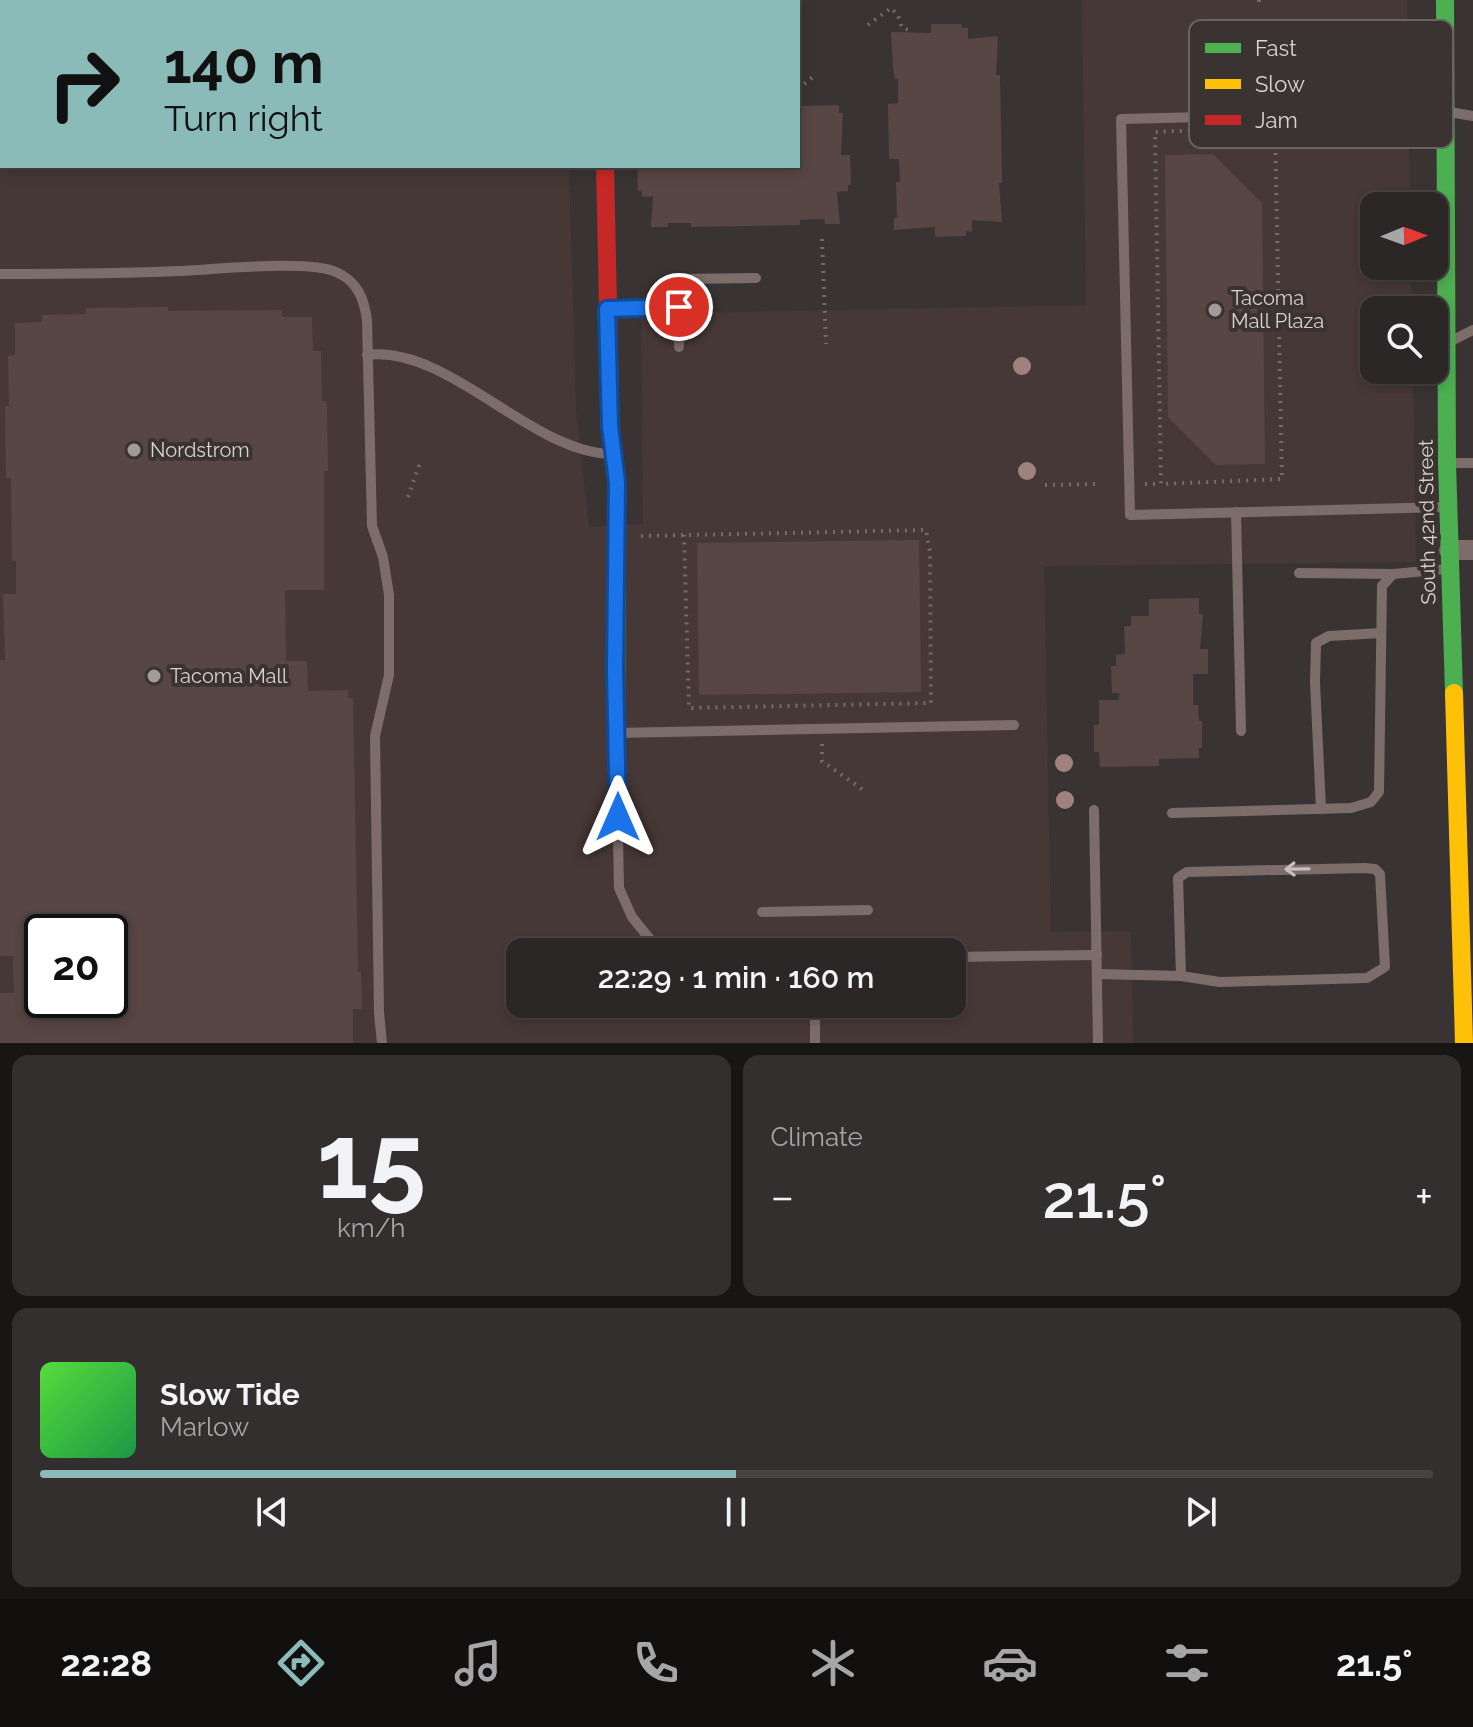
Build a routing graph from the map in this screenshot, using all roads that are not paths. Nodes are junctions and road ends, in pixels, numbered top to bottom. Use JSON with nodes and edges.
{"nodes":[{"id":1,"x":1445,"y":0,"type":"edge"},
{"id":2,"x":1445,"y":20,"type":"edge"},
{"id":3,"x":1453,"y":113,"type":"edge"},
{"id":4,"x":1473,"y":116,"type":"edge"},
{"id":5,"x":1189,"y":117,"type":"edge"},
{"id":6,"x":1444,"y":148,"type":"edge"},
{"id":7,"x":605,"y":168,"type":"edge"},
{"id":8,"x":0,"y":274,"type":"edge"},
{"id":9,"x":756,"y":278,"type":"dead end"},
{"id":10,"x":1446,"y":296,"type":"edge"},
{"id":11,"x":679,"y":307,"type":"junction"},
{"id":12,"x":607,"y":309,"type":"junction"},
{"id":13,"x":1473,"y":330,"type":"edge"},
{"id":14,"x":1448,"y":343,"type":"edge"},
{"id":15,"x":679,"y":347,"type":"dead end"},
{"id":16,"x":367,"y":355,"type":"junction"},
{"id":17,"x":1446,"y":384,"type":"edge"},
{"id":18,"x":612,"y":454,"type":"junction"},
{"id":19,"x":1447,"y":463,"type":"junction"},
{"id":20,"x":1473,"y":463,"type":"edge"},
{"id":21,"x":1448,"y":507,"type":"junction"},
{"id":22,"x":1236,"y":512,"type":"junction"},
{"id":23,"x":1473,"y":550,"type":"edge"},
{"id":24,"x":1449,"y":559,"type":"junction"},
{"id":25,"x":1299,"y":573,"type":"dead end"},
{"id":26,"x":1393,"y":574,"type":"junction"},
{"id":27,"x":1381,"y":633,"type":"junction"},
{"id":28,"x":1014,"y":725,"type":"dead end"},
{"id":29,"x":1241,"y":731,"type":"dead end"},
{"id":30,"x":616,"y":733,"type":"junction"},
{"id":31,"x":1321,"y":809,"type":"junction"},
{"id":32,"x":1094,"y":810,"type":"dead end"},
{"id":33,"x":1172,"y":813,"type":"dead end"},
{"id":34,"x":868,"y":910,"type":"dead end"},
{"id":35,"x":762,"y":912,"type":"dead end"},
{"id":36,"x":648,"y":938,"type":"edge"},
{"id":37,"x":1097,"y":955,"type":"junction"},
{"id":38,"x":966,"y":957,"type":"edge"},
{"id":39,"x":1097,"y":974,"type":"junction"},
{"id":40,"x":1181,"y":976,"type":"junction"},
{"id":41,"x":815,"y":1018,"type":"edge"},
{"id":42,"x":382,"y":1043,"type":"edge"},
{"id":43,"x":815,"y":1043,"type":"edge"},
{"id":44,"x":1098,"y":1043,"type":"edge"},
{"id":45,"x":1464,"y":1043,"type":"edge"}],
"edges":[{"from":1,"to":2,"type":"street","name":"South 42nd Street"},
{"from":3,"to":4,"type":"lane"},
{"from":5,"to":22,"type":"lane"},
{"from":6,"to":10,"type":"street","name":"South 42nd Street"},
{"from":7,"to":12,"type":"street"},
{"from":8,"to":16,"type":"lane"},
{"from":9,"to":11,"type":"lane"},
{"from":11,"to":12,"type":"lane"},
{"from":11,"to":15,"type":"lane"},
{"from":12,"to":18,"type":"street"},
{"from":13,"to":14,"type":"lane"},
{"from":16,"to":18,"type":"lane"},
{"from":16,"to":42,"type":"lane"},
{"from":17,"to":19,"type":"street","name":"South 42nd Street"},
{"from":18,"to":30,"type":"street"},
{"from":19,"to":20,"type":"lane"},
{"from":19,"to":21,"type":"street","name":"South 42nd Street"},
{"from":21,"to":22,"type":"lane"},
{"from":21,"to":24,"type":"street","name":"South 42nd Street"},
{"from":22,"to":29,"type":"lane"},
{"from":23,"to":24,"type":"street"},
{"from":24,"to":26,"type":"lane"},
{"from":24,"to":45,"type":"street","name":"South 42nd Street"},
{"from":25,"to":26,"type":"lane"},
{"from":26,"to":27,"type":"lane"},
{"from":27,"to":31,"type":"lane"},
{"from":27,"to":31,"type":"lane"},
{"from":28,"to":30,"type":"lane"},
{"from":30,"to":36,"type":"lane"},
{"from":31,"to":33,"type":"lane"},
{"from":32,"to":37,"type":"lane"},
{"from":34,"to":35,"type":"lane"},
{"from":37,"to":38,"type":"lane"},
{"from":37,"to":39,"type":"lane"},
{"from":39,"to":40,"type":"lane"},
{"from":39,"to":44,"type":"lane"},
{"from":40,"to":40,"type":"lane","one_way":true},
{"from":41,"to":43,"type":"lane"}]}
